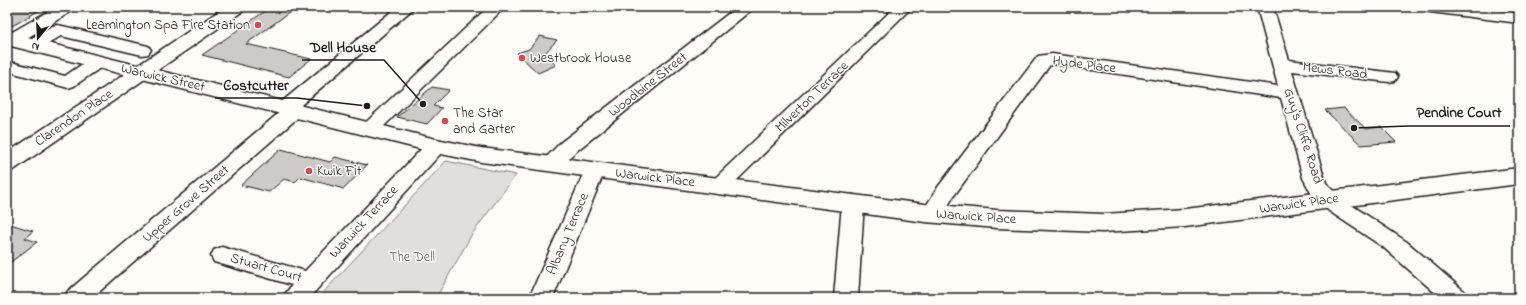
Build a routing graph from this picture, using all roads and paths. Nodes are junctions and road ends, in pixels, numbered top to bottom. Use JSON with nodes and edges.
{"nodes":[{"id":1,"x":68,"y":7,"type":"edge"},
{"id":2,"x":237,"y":7,"type":"edge"},
{"id":3,"x":407,"y":7,"type":"edge"},
{"id":4,"x":497,"y":7,"type":"edge"},
{"id":5,"x":747,"y":7,"type":"edge"},
{"id":6,"x":904,"y":7,"type":"edge"},
{"id":7,"x":1265,"y":7,"type":"edge"},
{"id":8,"x":1430,"y":7,"type":"edge"},
{"id":9,"x":1519,"y":18,"type":"edge"},
{"id":10,"x":9,"y":39,"type":"edge"},
{"id":11,"x":33,"y":46,"type":"junction"},
{"id":12,"x":97,"y":62,"type":"junction"},
{"id":13,"x":1281,"y":64,"type":"junction"},
{"id":14,"x":7,"y":66,"type":"edge"},
{"id":15,"x":117,"y":67,"type":"junction"},
{"id":16,"x":141,"y":72,"type":"junction"},
{"id":17,"x":1389,"y":77,"type":"dead end"},
{"id":18,"x":1289,"y":93,"type":"junction"},
{"id":19,"x":291,"y":109,"type":"junction"},
{"id":20,"x":370,"y":129,"type":"junction"},
{"id":21,"x":436,"y":146,"type":"junction"},
{"id":22,"x":7,"y":164,"type":"edge"},
{"id":23,"x":550,"y":164,"type":"junction"},
{"id":24,"x":595,"y":170,"type":"junction"},
{"id":25,"x":1519,"y":176,"type":"edge"},
{"id":26,"x":719,"y":186,"type":"junction"},
{"id":27,"x":1330,"y":200,"type":"junction"},
{"id":28,"x":853,"y":203,"type":"junction"},
{"id":29,"x":932,"y":214,"type":"junction"},
{"id":30,"x":222,"y":256,"type":"dead end"},
{"id":31,"x":310,"y":281,"type":"junction"},
{"id":32,"x":76,"y":298,"type":"edge"},
{"id":33,"x":294,"y":298,"type":"edge"},
{"id":34,"x":541,"y":298,"type":"edge"},
{"id":35,"x":846,"y":298,"type":"edge"},
{"id":36,"x":1456,"y":298,"type":"edge"}],
"edges":[{"from":1,"to":10,"type":"street"},
{"from":2,"to":16,"type":"main road","name":"Clarendon Place"},
{"from":3,"to":19,"type":"street","name":"Upper Grove Street"},
{"from":4,"to":20,"type":"street"},
{"from":5,"to":23,"type":"street","name":"Woodbine Street"},
{"from":6,"to":26,"type":"street","name":"Milverton Terrace"},
{"from":7,"to":13,"type":"street","name":"Guy's Cliffe Road"},
{"from":8,"to":9,"type":"street"},
{"from":10,"to":11,"type":"main road","name":"Warwick Street"},
{"from":11,"to":12,"type":"main road","name":"Warwick Street"},
{"from":11,"to":15,"type":"street"},
{"from":12,"to":14,"type":"street"},
{"from":12,"to":15,"type":"main road","name":"Warwick Street"},
{"from":13,"to":17,"type":"street","name":"Mews Road"},
{"from":13,"to":18,"type":"street","name":"Guy's Cliffe Road"},
{"from":15,"to":16,"type":"main road","name":"Warwick Street"},
{"from":16,"to":19,"type":"main road","name":"Warwick Street"},
{"from":16,"to":22,"type":"main road","name":"Clarendon Place"},
{"from":18,"to":27,"type":"street","name":"Guy's Cliffe Road"},
{"from":18,"to":29,"type":"street","name":"Hyde Place"},
{"from":19,"to":20,"type":"main road","name":"Warwick Street"},
{"from":19,"to":32,"type":"street","name":"Upper Grove Street"},
{"from":20,"to":21,"type":"main road","name":"Warwick Street"},
{"from":21,"to":23,"type":"main road","name":"Warwick Place"},
{"from":21,"to":31,"type":"street","name":"Warwick Terrace"},
{"from":23,"to":24,"type":"main road","name":"Warwick Place"},
{"from":24,"to":26,"type":"main road","name":"Warwick Place"},
{"from":24,"to":34,"type":"street","name":"Albany Terrace"},
{"from":25,"to":27,"type":"main road","name":"Warwick Place"},
{"from":26,"to":28,"type":"main road","name":"Warwick Place"},
{"from":27,"to":29,"type":"main road","name":"Warwick Place"},
{"from":27,"to":36,"type":"street","name":"Guy's Cliffe Road"},
{"from":28,"to":29,"type":"main road","name":"Warwick Place"},
{"from":28,"to":35,"type":"street"},
{"from":30,"to":31,"type":"street","name":"Stuart Court"},
{"from":31,"to":33,"type":"street","name":"Warwick Terrace"}]}
